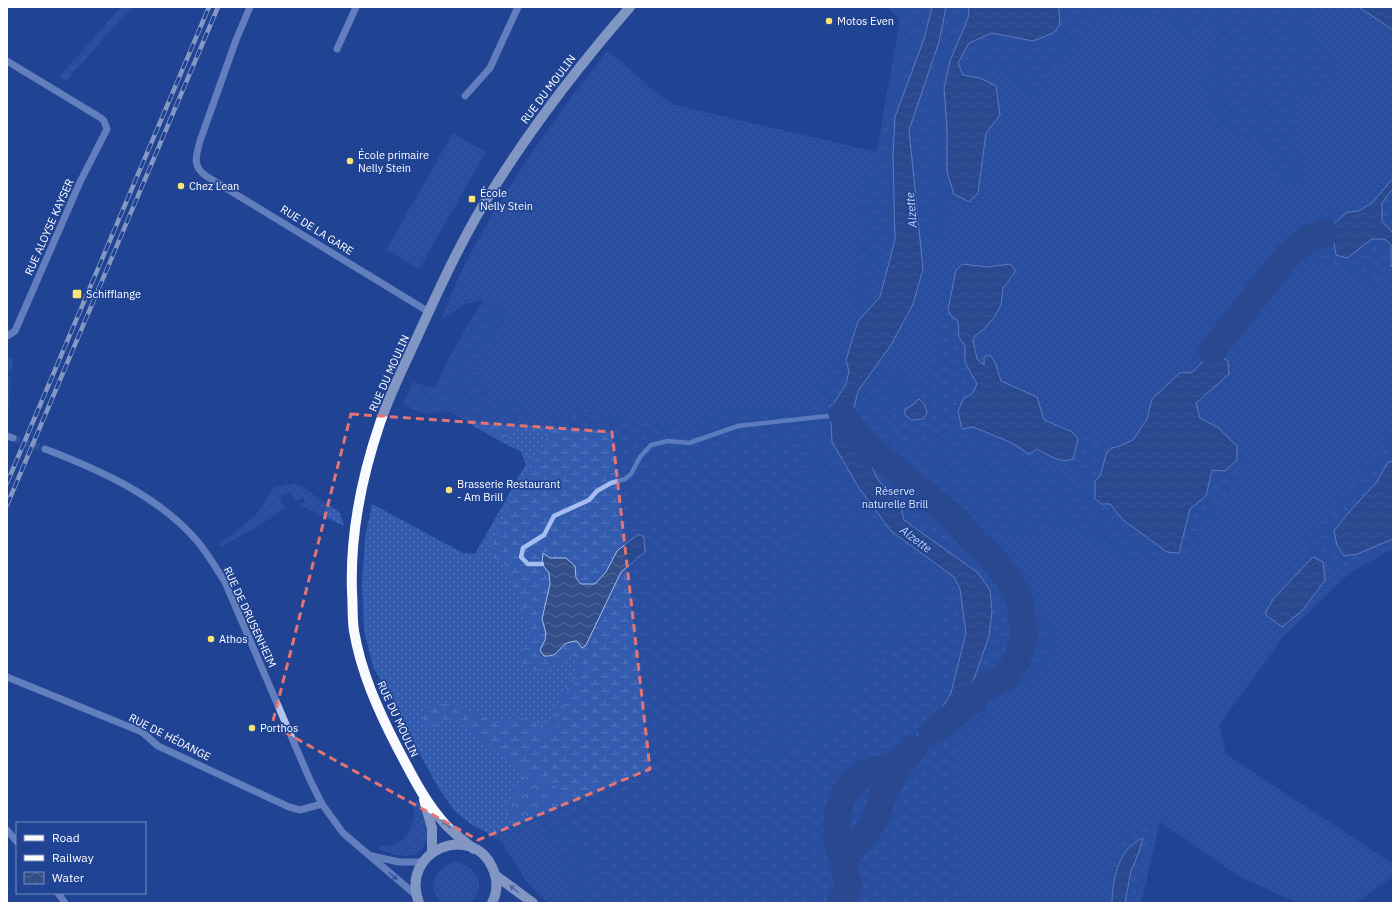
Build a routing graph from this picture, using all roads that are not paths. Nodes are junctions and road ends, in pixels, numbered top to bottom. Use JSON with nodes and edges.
{"nodes":[{"id":1,"x":250,"y":7,"type":"edge"},
{"id":2,"x":356,"y":7,"type":"edge"},
{"id":3,"x":518,"y":7,"type":"edge"},
{"id":4,"x":630,"y":7,"type":"edge"},
{"id":5,"x":337,"y":49,"type":"dead end"},
{"id":6,"x":7,"y":61,"type":"edge"},
{"id":7,"x":465,"y":96,"type":"dead end"},
{"id":8,"x":429,"y":312,"type":"junction"},
{"id":9,"x":7,"y":336,"type":"edge"},
{"id":10,"x":45,"y":449,"type":"tunnel mouth"},
{"id":11,"x":7,"y":677,"type":"edge"},
{"id":12,"x":422,"y":794,"type":"junction"},
{"id":13,"x":322,"y":804,"type":"junction"},
{"id":14,"x":7,"y":830,"type":"edge"},
{"id":15,"x":16,"y":841,"type":"edge"},
{"id":16,"x":474,"y":849,"type":"junction"},
{"id":17,"x":432,"y":853,"type":"junction"},
{"id":18,"x":370,"y":855,"type":"junction"},
{"id":19,"x":423,"y":862,"type":"junction"},
{"id":20,"x":495,"y":874,"type":"junction"},
{"id":21,"x":59,"y":894,"type":"edge"},
{"id":22,"x":418,"y":899,"type":"edge"},
{"id":23,"x":65,"y":903,"type":"edge"},
{"id":24,"x":492,"y":903,"type":"edge"},
{"id":25,"x":533,"y":903,"type":"edge"}],
"edges":[{"from":1,"to":8,"type":"street","name":"RUE DE LA GARE"},
{"from":2,"to":5,"type":"street"},
{"from":3,"to":7,"type":"street"},
{"from":4,"to":8,"type":"main road","name":"RUE DU MOULIN"},
{"from":6,"to":9,"type":"street","name":"RUE ALOYSE KAYSER"},
{"from":8,"to":12,"type":"main road","name":"RUE DU MOULIN"},
{"from":10,"to":13,"type":"street","name":"RUE DE DRUSENHEIM"},
{"from":11,"to":13,"type":"street","name":"RUE DE HÉDANGE"},
{"from":16,"to":12,"type":"main road","one_way":true},
{"from":12,"to":17,"type":"main road"},
{"from":13,"to":18,"type":"street","name":"RUE DE DRUSENHEIM"},
{"from":14,"to":15,"type":"street"},
{"from":16,"to":17,"type":"main road"},
{"from":16,"to":20,"type":"main road"},
{"from":17,"to":19,"type":"main road"},
{"from":18,"to":19,"type":"street"},
{"from":18,"to":22,"type":"street","name":"RUE DE DRUSENHEIM","one_way":true},
{"from":19,"to":22,"type":"main road"},
{"from":20,"to":24,"type":"main road"},
{"from":25,"to":20,"type":"main road","one_way":true},
{"from":21,"to":23,"type":"street"}]}
